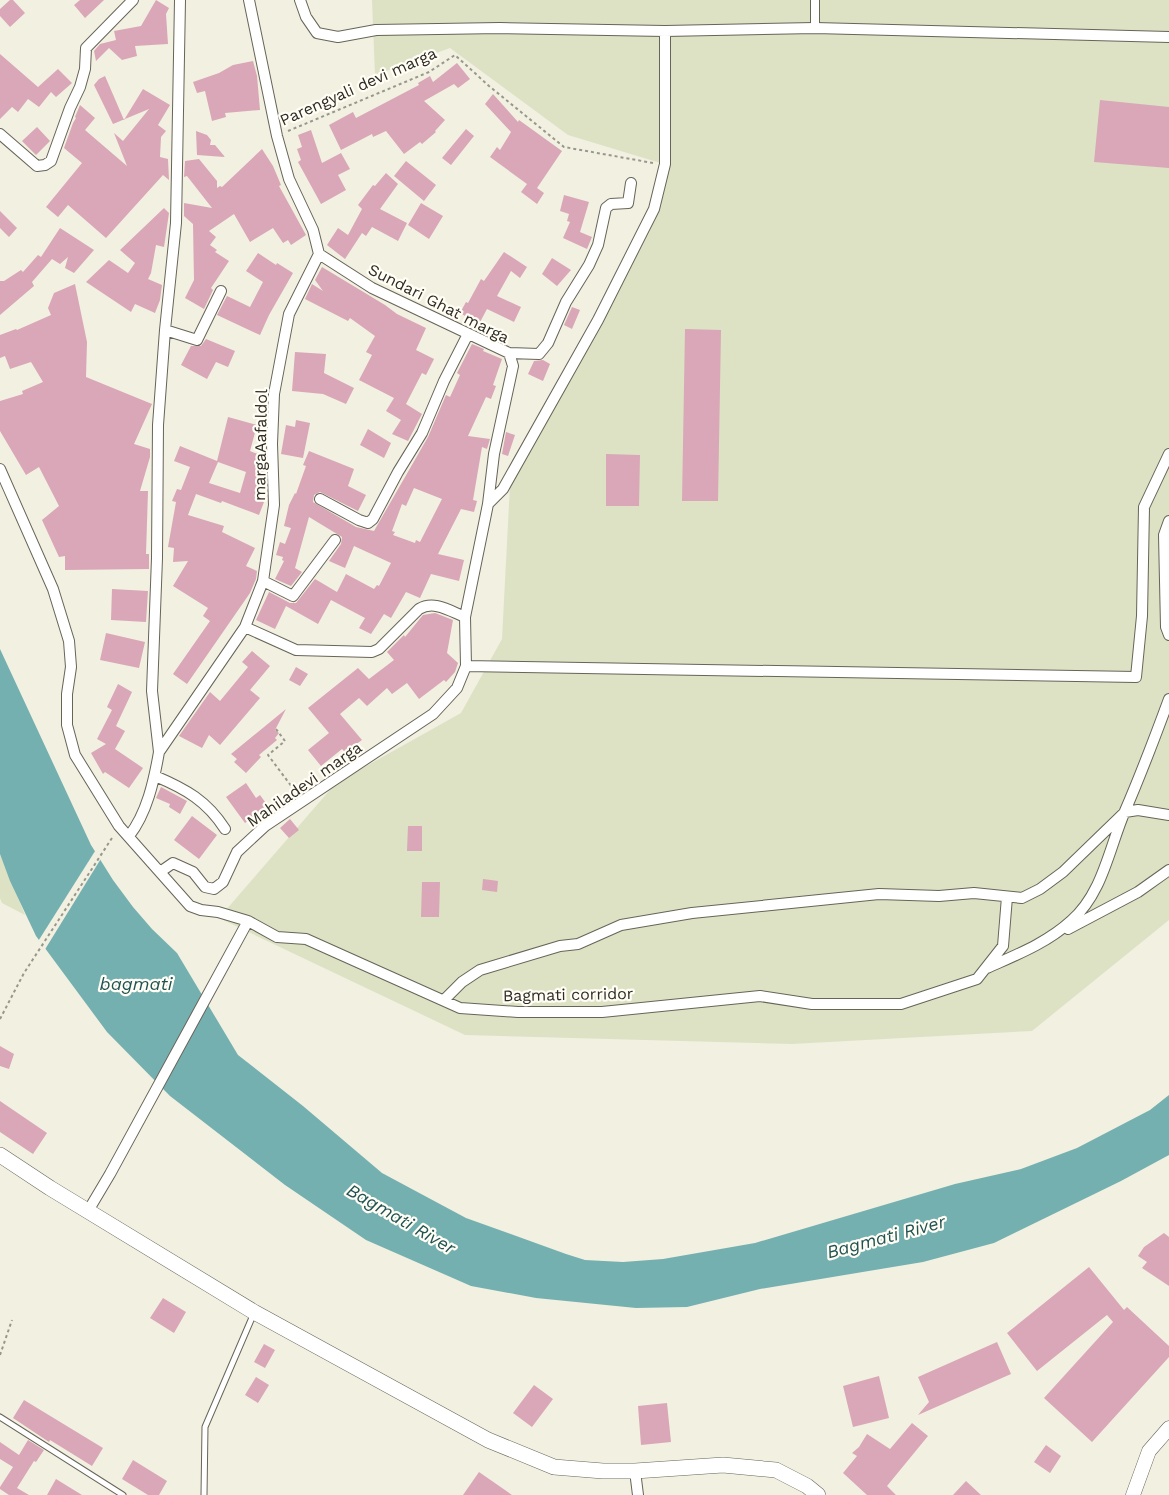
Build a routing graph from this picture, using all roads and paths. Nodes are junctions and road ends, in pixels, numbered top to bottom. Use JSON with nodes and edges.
{"nodes":[{"id":1,"x":132,"y":0,"type":"edge"},
{"id":2,"x":180,"y":0,"type":"edge"},
{"id":3,"x":249,"y":0,"type":"edge"},
{"id":4,"x":300,"y":0,"type":"edge"},
{"id":5,"x":815,"y":0,"type":"edge"},
{"id":6,"x":815,"y":28,"type":"junction"},
{"id":7,"x":665,"y":32,"type":"junction"},
{"id":8,"x":1169,"y":37,"type":"edge"},
{"id":9,"x":0,"y":134,"type":"edge"},
{"id":10,"x":277,"y":136,"type":"junction"},
{"id":11,"x":665,"y":164,"type":"junction"},
{"id":12,"x":631,"y":183,"type":"dead end"},
{"id":13,"x":319,"y":254,"type":"junction"},
{"id":14,"x":221,"y":291,"type":"dead end"},
{"id":15,"x":165,"y":330,"type":"junction"},
{"id":16,"x":468,"y":334,"type":"junction"},
{"id":17,"x":508,"y":353,"type":"junction"},
{"id":18,"x":1169,"y":454,"type":"edge"},
{"id":19,"x":0,"y":470,"type":"edge"},
{"id":20,"x":320,"y":499,"type":"dead end"},
{"id":21,"x":488,"y":504,"type":"junction"},
{"id":22,"x":1169,"y":521,"type":"edge"},
{"id":23,"x":335,"y":540,"type":"dead end"},
{"id":24,"x":263,"y":581,"type":"junction"},
{"id":25,"x":465,"y":617,"type":"junction"},
{"id":26,"x":245,"y":627,"type":"junction"},
{"id":27,"x":1169,"y":634,"type":"edge"},
{"id":28,"x":466,"y":666,"type":"junction"},
{"id":29,"x":1169,"y":699,"type":"edge"},
{"id":30,"x":276,"y":729,"type":"dead end"},
{"id":31,"x":159,"y":752,"type":"junction"},
{"id":32,"x":155,"y":777,"type":"junction"},
{"id":33,"x":303,"y":801,"type":"junction"},
{"id":34,"x":1125,"y":812,"type":"junction"},
{"id":35,"x":1169,"y":815,"type":"edge"},
{"id":36,"x":120,"y":826,"type":"junction"},
{"id":37,"x":225,"y":829,"type":"dead end"},
{"id":38,"x":129,"y":836,"type":"junction"},
{"id":39,"x":1169,"y":870,"type":"edge"},
{"id":40,"x":160,"y":872,"type":"junction"},
{"id":41,"x":1007,"y":897,"type":"junction"},
{"id":42,"x":248,"y":921,"type":"junction"},
{"id":43,"x":1048,"y":940,"type":"junction"},
{"id":44,"x":983,"y":970,"type":"junction"},
{"id":45,"x":444,"y":1000,"type":"junction"},
{"id":46,"x":0,"y":1019,"type":"edge"},
{"id":47,"x":0,"y":1155,"type":"edge"},
{"id":48,"x":88,"y":1211,"type":"junction"},
{"id":49,"x":254,"y":1312,"type":"junction"},
{"id":50,"x":12,"y":1320,"type":"dead end"},
{"id":51,"x":0,"y":1355,"type":"edge"},
{"id":52,"x":0,"y":1418,"type":"edge"},
{"id":53,"x":1169,"y":1428,"type":"edge"},
{"id":54,"x":634,"y":1471,"type":"junction"},
{"id":55,"x":123,"y":1495,"type":"edge"},
{"id":56,"x":204,"y":1495,"type":"edge"},
{"id":57,"x":638,"y":1495,"type":"edge"},
{"id":58,"x":818,"y":1495,"type":"edge"},
{"id":59,"x":1133,"y":1495,"type":"edge"}],
"edges":[{"from":1,"to":9,"type":"street"},
{"from":2,"to":15,"type":"street"},
{"from":3,"to":10,"type":"street"},
{"from":4,"to":7,"type":"street"},
{"from":5,"to":6,"type":"street"},
{"from":6,"to":7,"type":"street"},
{"from":6,"to":8,"type":"street"},
{"from":7,"to":11,"type":"street"},
{"from":10,"to":11,"type":"path","name":"Parengyali devi marga"},
{"from":10,"to":13,"type":"street"},
{"from":11,"to":21,"type":"street"},
{"from":12,"to":17,"type":"street"},
{"from":13,"to":16,"type":"street","name":"Sundari Ghat marga"},
{"from":13,"to":24,"type":"street","name":"margaAafaldol"},
{"from":14,"to":15,"type":"street"},
{"from":15,"to":31,"type":"street"},
{"from":16,"to":17,"type":"street","name":"Sundari Ghat marga"},
{"from":16,"to":20,"type":"street"},
{"from":17,"to":21,"type":"street","name":"Sundari Ghat marga"},
{"from":18,"to":28,"type":"street"},
{"from":19,"to":36,"type":"street","name":"Bagmati corridor"},
{"from":21,"to":25,"type":"street","name":"Sundari Ghat marga"},
{"from":22,"to":27,"type":"street"},
{"from":23,"to":24,"type":"street"},
{"from":24,"to":26,"type":"street","name":"margaAafaldol"},
{"from":25,"to":26,"type":"street"},
{"from":25,"to":28,"type":"street","name":"Sundari Ghat marga"},
{"from":26,"to":31,"type":"street","name":"margaAafaldol"},
{"from":28,"to":33,"type":"street","name":"Mahiladevi marga"},
{"from":29,"to":34,"type":"street"},
{"from":30,"to":33,"type":"path"},
{"from":31,"to":32,"type":"street","name":"margaAafaldol"},
{"from":32,"to":37,"type":"street"},
{"from":32,"to":38,"type":"street","name":"margaAafaldol"},
{"from":33,"to":40,"type":"street","name":"Mahiladevi marga"},
{"from":34,"to":35,"type":"street"},
{"from":34,"to":41,"type":"street"},
{"from":34,"to":43,"type":"street"},
{"from":36,"to":38,"type":"street","name":"Bagmati corridor"},
{"from":36,"to":46,"type":"path"},
{"from":38,"to":40,"type":"street","name":"Bagmati corridor"},
{"from":39,"to":43,"type":"street"},
{"from":40,"to":42,"type":"street","name":"Bagmati corridor"},
{"from":41,"to":44,"type":"street","name":"Bagmati corridor"},
{"from":41,"to":45,"type":"street"},
{"from":42,"to":45,"type":"street","name":"Bagmati corridor"},
{"from":42,"to":48,"type":"street"},
{"from":43,"to":44,"type":"street"},
{"from":44,"to":45,"type":"street","name":"Bagmati corridor"},
{"from":47,"to":48,"type":"main road"},
{"from":48,"to":49,"type":"main road"},
{"from":49,"to":54,"type":"main road"},
{"from":49,"to":56,"type":"lane"},
{"from":50,"to":51,"type":"path"},
{"from":52,"to":55,"type":"lane"},
{"from":53,"to":59,"type":"street"},
{"from":54,"to":57,"type":"street"},
{"from":54,"to":58,"type":"main road"}]}
